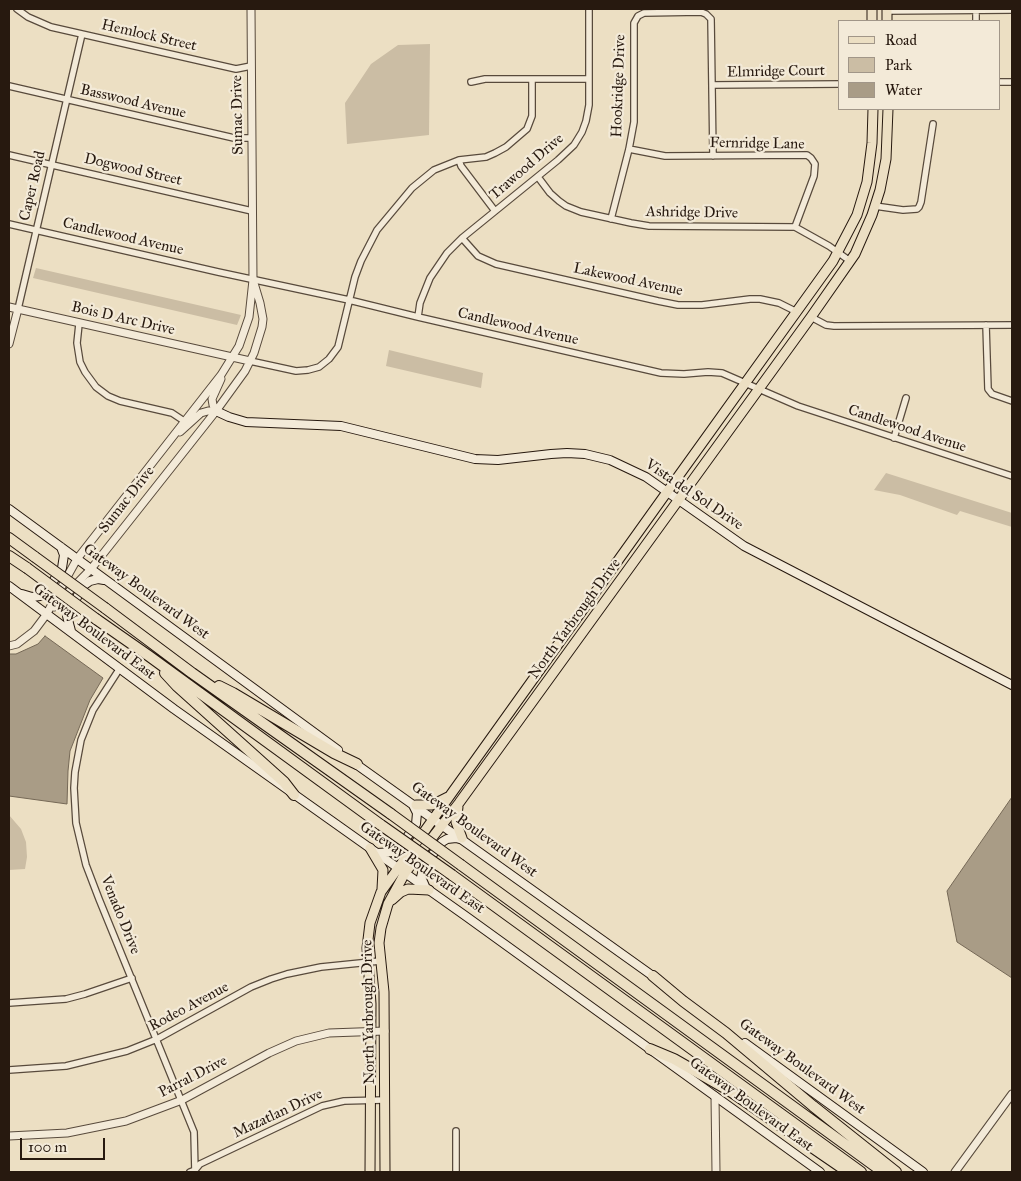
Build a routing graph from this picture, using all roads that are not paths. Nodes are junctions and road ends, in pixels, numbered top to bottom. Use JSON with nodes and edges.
{"nodes":[{"id":1,"x":17,"y":9,"type":"edge"},
{"id":2,"x":251,"y":9,"type":"edge"},
{"id":3,"x":589,"y":9,"type":"edge"},
{"id":4,"x":887,"y":10,"type":"edge"},
{"id":5,"x":976,"y":10,"type":"edge"},
{"id":6,"x":1012,"y":10,"type":"edge"},
{"id":7,"x":82,"y":34,"type":"junction"},
{"id":8,"x":251,"y":66,"type":"junction"},
{"id":9,"x":532,"y":79,"type":"junction"},
{"id":10,"x":589,"y":79,"type":"junction"},
{"id":11,"x":472,"y":82,"type":"dead end"},
{"id":12,"x":838,"y":84,"type":"edge"},
{"id":13,"x":712,"y":85,"type":"junction"},
{"id":14,"x":9,"y":86,"type":"edge"},
{"id":15,"x":68,"y":99,"type":"junction"},
{"id":16,"x":873,"y":110,"type":"edge"},
{"id":17,"x":888,"y":110,"type":"edge"},
{"id":18,"x":933,"y":124,"type":"dead end"},
{"id":19,"x":252,"y":138,"type":"junction"},
{"id":20,"x":629,"y":149,"type":"junction"},
{"id":21,"x":9,"y":155,"type":"edge"},
{"id":22,"x":713,"y":156,"type":"junction"},
{"id":23,"x":459,"y":160,"type":"junction"},
{"id":24,"x":52,"y":164,"type":"junction"},
{"id":25,"x":538,"y":178,"type":"junction"},
{"id":26,"x":875,"y":206,"type":"junction"},
{"id":27,"x":252,"y":211,"type":"junction"},
{"id":28,"x":495,"y":211,"type":"junction"},
{"id":29,"x":611,"y":219,"type":"junction"},
{"id":30,"x":9,"y":224,"type":"edge"},
{"id":31,"x":795,"y":227,"type":"junction"},
{"id":32,"x":37,"y":230,"type":"junction"},
{"id":33,"x":462,"y":238,"type":"junction"},
{"id":34,"x":838,"y":253,"type":"junction"},
{"id":35,"x":850,"y":261,"type":"junction"},
{"id":36,"x":253,"y":280,"type":"junction"},
{"id":37,"x":349,"y":300,"type":"junction"},
{"id":38,"x":9,"y":307,"type":"edge"},
{"id":39,"x":18,"y":309,"type":"junction"},
{"id":40,"x":797,"y":312,"type":"junction"},
{"id":41,"x":418,"y":317,"type":"junction"},
{"id":42,"x":811,"y":317,"type":"junction"},
{"id":43,"x":79,"y":324,"type":"junction"},
{"id":44,"x":986,"y":325,"type":"junction"},
{"id":45,"x":1012,"y":325,"type":"edge"},
{"id":46,"x":9,"y":344,"type":"edge"},
{"id":47,"x":232,"y":358,"type":"junction"},
{"id":48,"x":250,"y":361,"type":"junction"},
{"id":49,"x":226,"y":367,"type":"junction"},
{"id":50,"x":745,"y":382,"type":"junction"},
{"id":51,"x":759,"y":390,"type":"junction"},
{"id":52,"x":906,"y":398,"type":"dead end"},
{"id":53,"x":1012,"y":401,"type":"edge"},
{"id":54,"x":216,"y":411,"type":"junction"},
{"id":55,"x":184,"y":421,"type":"junction"},
{"id":56,"x":894,"y":438,"type":"junction"},
{"id":57,"x":163,"y":447,"type":"junction"},
{"id":58,"x":1012,"y":476,"type":"edge"},
{"id":59,"x":667,"y":492,"type":"junction"},
{"id":60,"x":678,"y":500,"type":"junction"},
{"id":61,"x":9,"y":509,"type":"edge"},
{"id":62,"x":9,"y":538,"type":"edge"},
{"id":63,"x":61,"y":547,"type":"junction"},
{"id":64,"x":9,"y":556,"type":"edge"},
{"id":65,"x":77,"y":559,"type":"junction"},
{"id":66,"x":91,"y":568,"type":"junction"},
{"id":67,"x":106,"y":580,"type":"junction"},
{"id":68,"x":9,"y":586,"type":"edge"},
{"id":69,"x":18,"y":593,"type":"junction"},
{"id":70,"x":46,"y":614,"type":"junction"},
{"id":71,"x":72,"y":632,"type":"junction"},
{"id":72,"x":9,"y":646,"type":"edge"},
{"id":73,"x":149,"y":656,"type":"junction"},
{"id":74,"x":120,"y":668,"type":"junction"},
{"id":75,"x":540,"y":670,"type":"junction"},
{"id":76,"x":192,"y":673,"type":"junction"},
{"id":77,"x":550,"y":677,"type":"junction"},
{"id":78,"x":1012,"y":685,"type":"edge"},
{"id":79,"x":357,"y":764,"type":"junction"},
{"id":80,"x":294,"y":795,"type":"junction"},
{"id":81,"x":450,"y":796,"type":"junction"},
{"id":82,"x":459,"y":803,"type":"junction"},
{"id":83,"x":414,"y":804,"type":"junction"},
{"id":84,"x":434,"y":818,"type":"junction"},
{"id":85,"x":443,"y":824,"type":"junction"},
{"id":86,"x":464,"y":839,"type":"junction"},
{"id":87,"x":374,"y":851,"type":"junction"},
{"id":88,"x":397,"y":867,"type":"junction"},
{"id":89,"x":405,"y":873,"type":"junction"},
{"id":90,"x":427,"y":888,"type":"junction"},
{"id":91,"x":381,"y":892,"type":"junction"},
{"id":92,"x":388,"y":904,"type":"junction"},
{"id":93,"x":380,"y":961,"type":"junction"},
{"id":94,"x":368,"y":962,"type":"junction"},
{"id":95,"x":653,"y":976,"type":"junction"},
{"id":96,"x":132,"y":978,"type":"junction"},
{"id":97,"x":9,"y":1003,"type":"edge"},
{"id":98,"x":370,"y":1031,"type":"junction"},
{"id":99,"x":385,"y":1031,"type":"junction"},
{"id":100,"x":157,"y":1039,"type":"junction"},
{"id":101,"x":650,"y":1049,"type":"junction"},
{"id":102,"x":9,"y":1070,"type":"edge"},
{"id":103,"x":1012,"y":1094,"type":"edge"},
{"id":104,"x":715,"y":1096,"type":"junction"},
{"id":105,"x":182,"y":1100,"type":"junction"},
{"id":106,"x":370,"y":1100,"type":"junction"},
{"id":107,"x":384,"y":1100,"type":"junction"},
{"id":108,"x":456,"y":1131,"type":"dead end"},
{"id":109,"x":9,"y":1136,"type":"edge"},
{"id":110,"x":193,"y":1172,"type":"edge"},
{"id":111,"x":370,"y":1172,"type":"edge"},
{"id":112,"x":385,"y":1172,"type":"edge"},
{"id":113,"x":456,"y":1172,"type":"edge"},
{"id":114,"x":716,"y":1172,"type":"edge"},
{"id":115,"x":820,"y":1172,"type":"edge"},
{"id":116,"x":848,"y":1172,"type":"edge"},
{"id":117,"x":861,"y":1172,"type":"edge"},
{"id":118,"x":883,"y":1172,"type":"edge"},
{"id":119,"x":896,"y":1172,"type":"edge"},
{"id":120,"x":923,"y":1172,"type":"edge"},
{"id":121,"x":955,"y":1172,"type":"edge"}],
"edges":[{"from":1,"to":7,"type":"street","name":"Hemlock Street"},
{"from":2,"to":8,"type":"street","name":"Sumac Drive"},
{"from":3,"to":10,"type":"street","name":"Trawood Drive"},
{"from":4,"to":5,"type":"street"},
{"from":5,"to":6,"type":"street"},
{"from":7,"to":8,"type":"street","name":"Hemlock Street"},
{"from":7,"to":15,"type":"street","name":"Caper Road"},
{"from":8,"to":19,"type":"street","name":"Sumac Drive"},
{"from":9,"to":10,"type":"street"},
{"from":9,"to":11,"type":"street"},
{"from":9,"to":23,"type":"street"},
{"from":10,"to":25,"type":"street","name":"Trawood Drive"},
{"from":12,"to":13,"type":"street","name":"Elmridge Court"},
{"from":13,"to":20,"type":"street","name":"Hookridge Drive"},
{"from":13,"to":22,"type":"street","name":"Hookridge Drive"},
{"from":14,"to":15,"type":"street","name":"Basswood Avenue"},
{"from":15,"to":19,"type":"street","name":"Basswood Avenue"},
{"from":15,"to":24,"type":"street","name":"Caper Road"},
{"from":16,"to":34,"type":"main road","name":"North Yarbrough Drive"},
{"from":17,"to":26,"type":"main road","name":"North Yarbrough Drive"},
{"from":18,"to":26,"type":"street"},
{"from":19,"to":27,"type":"street","name":"Sumac Drive"},
{"from":20,"to":22,"type":"street","name":"Fernridge Lane"},
{"from":20,"to":29,"type":"street","name":"Hookridge Drive"},
{"from":21,"to":24,"type":"street","name":"Dogwood Street"},
{"from":22,"to":31,"type":"street","name":"Fernridge Lane"},
{"from":23,"to":28,"type":"street"},
{"from":23,"to":37,"type":"street"},
{"from":24,"to":27,"type":"street","name":"Dogwood Street"},
{"from":24,"to":32,"type":"street","name":"Caper Road"},
{"from":25,"to":28,"type":"street","name":"Trawood Drive"},
{"from":25,"to":29,"type":"street","name":"Ashridge Drive"},
{"from":26,"to":35,"type":"main road","name":"North Yarbrough Drive"},
{"from":27,"to":36,"type":"street","name":"Sumac Drive"},
{"from":28,"to":33,"type":"street","name":"Trawood Drive"},
{"from":29,"to":31,"type":"street","name":"Ashridge Drive"},
{"from":30,"to":32,"type":"street","name":"Candlewood Avenue"},
{"from":31,"to":34,"type":"street"},
{"from":32,"to":36,"type":"street","name":"Candlewood Avenue"},
{"from":32,"to":39,"type":"street","name":"Caper Road"},
{"from":33,"to":40,"type":"street","name":"Lakewood Avenue"},
{"from":33,"to":41,"type":"street","name":"Trawood Drive"},
{"from":34,"to":35,"type":"street"},
{"from":34,"to":40,"type":"main road","name":"North Yarbrough Drive"},
{"from":35,"to":42,"type":"main road","name":"North Yarbrough Drive"},
{"from":36,"to":37,"type":"street","name":"Candlewood Avenue"},
{"from":36,"to":47,"type":"street","name":"Sumac Drive"},
{"from":36,"to":48,"type":"street","name":"Sumac Drive"},
{"from":37,"to":41,"type":"street","name":"Candlewood Avenue"},
{"from":37,"to":48,"type":"street"},
{"from":38,"to":39,"type":"street","name":"Bois D Arc Drive"},
{"from":39,"to":43,"type":"street","name":"Bois D Arc Drive"},
{"from":39,"to":46,"type":"street","name":"Caper Road"},
{"from":40,"to":50,"type":"main road","name":"North Yarbrough Drive"},
{"from":41,"to":50,"type":"street","name":"Candlewood Avenue"},
{"from":42,"to":44,"type":"street"},
{"from":42,"to":51,"type":"main road","name":"North Yarbrough Drive"},
{"from":43,"to":47,"type":"street","name":"Bois D Arc Drive"},
{"from":43,"to":55,"type":"street"},
{"from":44,"to":45,"type":"street"},
{"from":44,"to":53,"type":"street"},
{"from":47,"to":48,"type":"street","name":"Bois D Arc Drive"},
{"from":47,"to":49,"type":"street","name":"Sumac Drive"},
{"from":48,"to":54,"type":"street","name":"Sumac Drive"},
{"from":49,"to":54,"type":"street"},
{"from":49,"to":55,"type":"street","name":"Sumac Drive"},
{"from":50,"to":51,"type":"street","name":"Candlewood Avenue"},
{"from":50,"to":59,"type":"main road","name":"North Yarbrough Drive"},
{"from":51,"to":56,"type":"street","name":"Candlewood Avenue"},
{"from":51,"to":60,"type":"main road","name":"North Yarbrough Drive"},
{"from":52,"to":56,"type":"street"},
{"from":54,"to":57,"type":"street"},
{"from":54,"to":59,"type":"main road","name":"Vista del Sol Drive"},
{"from":54,"to":66,"type":"street","name":"Sumac Drive"},
{"from":55,"to":57,"type":"street","name":"Sumac Drive"},
{"from":56,"to":58,"type":"street","name":"Candlewood Avenue"},
{"from":57,"to":65,"type":"street","name":"Sumac Drive"},
{"from":59,"to":60,"type":"main road","name":"Vista del Sol Drive"},
{"from":59,"to":75,"type":"main road","name":"North Yarbrough Drive"},
{"from":60,"to":77,"type":"main road","name":"North Yarbrough Drive"},
{"from":60,"to":78,"type":"main road","name":"Vista del Sol Drive"},
{"from":61,"to":63,"type":"main road","name":"Gateway Boulevard West"},
{"from":62,"to":76,"type":"highway","bridge":true},
{"from":63,"to":65,"type":"main road","name":"Gateway Boulevard West"},
{"from":63,"to":69,"type":"main road"},
{"from":64,"to":73,"type":"highway","bridge":true},
{"from":65,"to":66,"type":"main road","name":"Gateway Boulevard West"},
{"from":65,"to":70,"type":"street","name":"Sumac Drive"},
{"from":66,"to":67,"type":"main road","name":"Gateway Boulevard West"},
{"from":66,"to":70,"type":"street","name":"Sumac Drive"},
{"from":67,"to":71,"type":"main road"},
{"from":67,"to":79,"type":"main road","name":"Gateway Boulevard West"},
{"from":68,"to":69,"type":"main road","name":"Gateway Boulevard East"},
{"from":69,"to":70,"type":"main road","name":"Gateway Boulevard East"},
{"from":70,"to":71,"type":"main road","name":"Gateway Boulevard East"},
{"from":70,"to":72,"type":"street"},
{"from":71,"to":74,"type":"main road","name":"Gateway Boulevard East"},
{"from":73,"to":80,"type":"highway"},
{"from":73,"to":117,"type":"highway","bridge":true},
{"from":74,"to":80,"type":"main road","name":"Gateway Boulevard East"},
{"from":74,"to":96,"type":"street","name":"Venado Drive"},
{"from":75,"to":77,"type":"main road"},
{"from":75,"to":81,"type":"main road","name":"North Yarbrough Drive"},
{"from":76,"to":79,"type":"highway"},
{"from":76,"to":118,"type":"highway","bridge":true},
{"from":77,"to":82,"type":"main road","name":"North Yarbrough Drive"},
{"from":79,"to":83,"type":"main road","name":"Gateway Boulevard West"},
{"from":80,"to":87,"type":"main road","name":"Gateway Boulevard East"},
{"from":81,"to":83,"type":"main road"},
{"from":81,"to":84,"type":"main road","name":"North Yarbrough Drive"},
{"from":82,"to":85,"type":"main road","name":"North Yarbrough Drive"},
{"from":82,"to":86,"type":"main road"},
{"from":83,"to":84,"type":"main road","name":"Gateway Boulevard West"},
{"from":83,"to":87,"type":"main road"},
{"from":84,"to":85,"type":"main road","name":"Gateway Boulevard West"},
{"from":84,"to":88,"type":"main road","name":"North Yarbrough Drive"},
{"from":85,"to":86,"type":"main road","name":"Gateway Boulevard West"},
{"from":85,"to":89,"type":"main road","name":"North Yarbrough Drive"},
{"from":86,"to":90,"type":"main road"},
{"from":86,"to":95,"type":"main road","name":"Gateway Boulevard West"},
{"from":87,"to":88,"type":"main road","name":"Gateway Boulevard East"},
{"from":87,"to":91,"type":"main road"},
{"from":88,"to":89,"type":"main road","name":"Gateway Boulevard East"},
{"from":88,"to":91,"type":"main road","name":"North Yarbrough Drive"},
{"from":89,"to":90,"type":"main road","name":"Gateway Boulevard East"},
{"from":89,"to":92,"type":"main road","name":"North Yarbrough Drive"},
{"from":90,"to":92,"type":"main road"},
{"from":90,"to":101,"type":"main road","name":"Gateway Boulevard East"},
{"from":91,"to":94,"type":"main road","name":"North Yarbrough Drive"},
{"from":92,"to":93,"type":"main road","name":"North Yarbrough Drive"},
{"from":93,"to":94,"type":"street","name":"Rodeo Avenue"},
{"from":93,"to":99,"type":"main road","name":"North Yarbrough Drive"},
{"from":94,"to":98,"type":"main road","name":"North Yarbrough Drive"},
{"from":94,"to":100,"type":"street","name":"Rodeo Avenue"},
{"from":95,"to":119,"type":"highway"},
{"from":95,"to":120,"type":"main road","name":"Gateway Boulevard West"},
{"from":96,"to":97,"type":"street"},
{"from":96,"to":100,"type":"street","name":"Venado Drive"},
{"from":98,"to":99,"type":"street","name":"Parral Drive"},
{"from":98,"to":105,"type":"street","name":"Parral Drive"},
{"from":98,"to":106,"type":"main road","name":"North Yarbrough Drive"},
{"from":99,"to":107,"type":"main road","name":"North Yarbrough Drive"},
{"from":100,"to":102,"type":"street","name":"Rodeo Avenue"},
{"from":100,"to":105,"type":"street","name":"Venado Drive"},
{"from":101,"to":104,"type":"main road","name":"Gateway Boulevard East"},
{"from":101,"to":116,"type":"highway"},
{"from":103,"to":121,"type":"street"},
{"from":104,"to":114,"type":"street"},
{"from":104,"to":115,"type":"main road","name":"Gateway Boulevard East"},
{"from":105,"to":109,"type":"street","name":"Parral Drive"},
{"from":105,"to":110,"type":"street","name":"Venado Drive"},
{"from":106,"to":107,"type":"street","name":"Mazatlan Drive"},
{"from":106,"to":110,"type":"street","name":"Mazatlan Drive"},
{"from":106,"to":111,"type":"main road","name":"North Yarbrough Drive"},
{"from":107,"to":112,"type":"main road","name":"North Yarbrough Drive"},
{"from":108,"to":113,"type":"street"}]}
